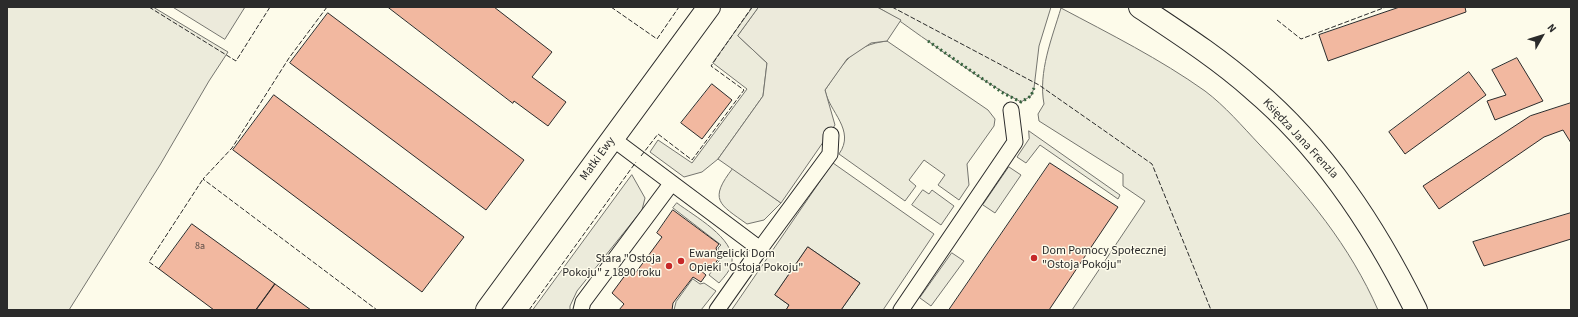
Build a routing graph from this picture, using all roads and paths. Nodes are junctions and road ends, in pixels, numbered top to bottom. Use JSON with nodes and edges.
{"nodes":[{"id":1,"x":709,"y":7,"type":"edge"},
{"id":2,"x":1140,"y":7,"type":"edge"},
{"id":3,"x":1011,"y":110,"type":"dead end"},
{"id":4,"x":831,"y":135,"type":"dead end"},
{"id":5,"x":613,"y":139,"type":"junction"},
{"id":6,"x":672,"y":184,"type":"junction"},
{"id":7,"x":760,"y":249,"type":"junction"},
{"id":8,"x":487,"y":310,"type":"edge"},
{"id":9,"x":581,"y":310,"type":"edge"},
{"id":10,"x":717,"y":310,"type":"edge"},
{"id":11,"x":901,"y":310,"type":"edge"},
{"id":12,"x":1416,"y":310,"type":"edge"}],
"edges":[{"from":1,"to":5,"type":"main road","name":"Matki Ewy"},
{"from":2,"to":12,"type":"main road","name":"Księdza Jana Frenzla"},
{"from":3,"to":11,"type":"lane"},
{"from":4,"to":7,"type":"lane"},
{"from":5,"to":6,"type":"lane"},
{"from":5,"to":8,"type":"main road","name":"Matki Ewy"},
{"from":6,"to":7,"type":"lane"},
{"from":6,"to":9,"type":"lane"},
{"from":7,"to":10,"type":"lane"}]}
